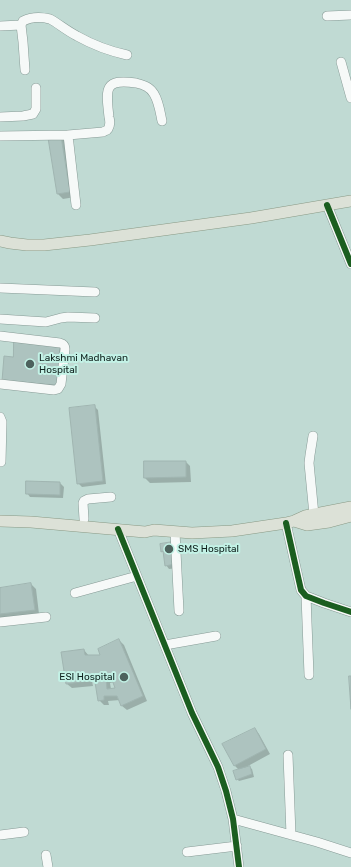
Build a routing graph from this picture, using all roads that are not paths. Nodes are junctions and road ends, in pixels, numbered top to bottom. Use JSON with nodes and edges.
{"nodes":[{"id":1,"x":351,"y":15,"type":"edge"},
{"id":2,"x":327,"y":16,"type":"dead end"},
{"id":3,"x":21,"y":25,"type":"junction"},
{"id":4,"x":0,"y":26,"type":"edge"},
{"id":5,"x":127,"y":55,"type":"dead end"},
{"id":6,"x":341,"y":62,"type":"dead end"},
{"id":7,"x":25,"y":70,"type":"dead end"},
{"id":8,"x":36,"y":88,"type":"dead end"},
{"id":9,"x":351,"y":98,"type":"edge"},
{"id":10,"x":0,"y":117,"type":"edge"},
{"id":11,"x":162,"y":121,"type":"dead end"},
{"id":12,"x":68,"y":135,"type":"junction"},
{"id":13,"x":0,"y":136,"type":"edge"},
{"id":14,"x":351,"y":201,"type":"edge"},
{"id":15,"x":76,"y":205,"type":"dead end"},
{"id":16,"x":327,"y":205,"type":"junction"},
{"id":17,"x":0,"y":241,"type":"edge"},
{"id":18,"x":351,"y":264,"type":"edge"},
{"id":19,"x":0,"y":288,"type":"edge"},
{"id":20,"x":95,"y":292,"type":"dead end"},
{"id":21,"x":95,"y":318,"type":"dead end"},
{"id":22,"x":0,"y":319,"type":"edge"},
{"id":23,"x":0,"y":336,"type":"edge"},
{"id":24,"x":0,"y":384,"type":"edge"},
{"id":25,"x":0,"y":417,"type":"edge"},
{"id":26,"x":313,"y":436,"type":"dead end"},
{"id":27,"x":2,"y":462,"type":"dead end"},
{"id":28,"x":111,"y":497,"type":"dead end"},
{"id":29,"x":351,"y":507,"type":"edge"},
{"id":30,"x":0,"y":514,"type":"edge"},
{"id":31,"x":314,"y":515,"type":"junction"},
{"id":32,"x":351,"y":516,"type":"edge"},
{"id":33,"x":84,"y":519,"type":"junction"},
{"id":34,"x":0,"y":521,"type":"edge"},
{"id":35,"x":290,"y":522,"type":"junction"},
{"id":36,"x":118,"y":529,"type":"junction"},
{"id":37,"x":154,"y":530,"type":"junction"},
{"id":38,"x":176,"y":532,"type":"junction"},
{"id":39,"x":137,"y":576,"type":"junction"},
{"id":40,"x":75,"y":594,"type":"dead end"},
{"id":41,"x":306,"y":596,"type":"junction"},
{"id":42,"x":179,"y":611,"type":"dead end"},
{"id":43,"x":351,"y":612,"type":"edge"},
{"id":44,"x":46,"y":617,"type":"dead end"},
{"id":45,"x":0,"y":622,"type":"edge"},
{"id":46,"x":216,"y":636,"type":"dead end"},
{"id":47,"x":164,"y":645,"type":"junction"},
{"id":48,"x":309,"y":675,"type":"dead end"},
{"id":49,"x":288,"y":754,"type":"dead end"},
{"id":50,"x":233,"y":819,"type":"junction"},
{"id":51,"x":24,"y":832,"type":"dead end"},
{"id":52,"x":0,"y":835,"type":"edge"},
{"id":53,"x":291,"y":835,"type":"junction"},
{"id":54,"x":237,"y":846,"type":"junction"},
{"id":55,"x":187,"y":852,"type":"dead end"},
{"id":56,"x":351,"y":853,"type":"edge"},
{"id":57,"x":46,"y":855,"type":"dead end"},
{"id":58,"x":48,"y":867,"type":"edge"},
{"id":59,"x":239,"y":867,"type":"edge"}],
"edges":[{"from":1,"to":2,"type":"street"},
{"from":3,"to":4,"type":"street"},
{"from":3,"to":5,"type":"street"},
{"from":3,"to":7,"type":"street"},
{"from":6,"to":9,"type":"street"},
{"from":8,"to":10,"type":"street"},
{"from":11,"to":12,"type":"street"},
{"from":12,"to":13,"type":"street"},
{"from":12,"to":15,"type":"street"},
{"from":14,"to":16,"type":"main road"},
{"from":16,"to":17,"type":"main road"},
{"from":16,"to":18,"type":"street"},
{"from":19,"to":20,"type":"street"},
{"from":21,"to":22,"type":"street"},
{"from":23,"to":24,"type":"street"},
{"from":25,"to":27,"type":"street"},
{"from":26,"to":31,"type":"street"},
{"from":28,"to":33,"type":"street"},
{"from":29,"to":31,"type":"main road"},
{"from":30,"to":33,"type":"main road"},
{"from":31,"to":35,"type":"main road"},
{"from":32,"to":35,"type":"main road"},
{"from":33,"to":37,"type":"main road"},
{"from":34,"to":36,"type":"main road"},
{"from":35,"to":38,"type":"main road"},
{"from":35,"to":41,"type":"street"},
{"from":36,"to":37,"type":"main road"},
{"from":36,"to":39,"type":"street"},
{"from":37,"to":38,"type":"main road"},
{"from":38,"to":42,"type":"street"},
{"from":39,"to":40,"type":"street"},
{"from":39,"to":47,"type":"street"},
{"from":41,"to":43,"type":"street"},
{"from":41,"to":48,"type":"street"},
{"from":44,"to":45,"type":"street"},
{"from":46,"to":47,"type":"street"},
{"from":47,"to":50,"type":"street"},
{"from":49,"to":53,"type":"street"},
{"from":50,"to":53,"type":"street"},
{"from":50,"to":54,"type":"street"},
{"from":51,"to":52,"type":"street"},
{"from":53,"to":56,"type":"street"},
{"from":54,"to":55,"type":"street"},
{"from":54,"to":59,"type":"street"},
{"from":57,"to":58,"type":"street"}]}
